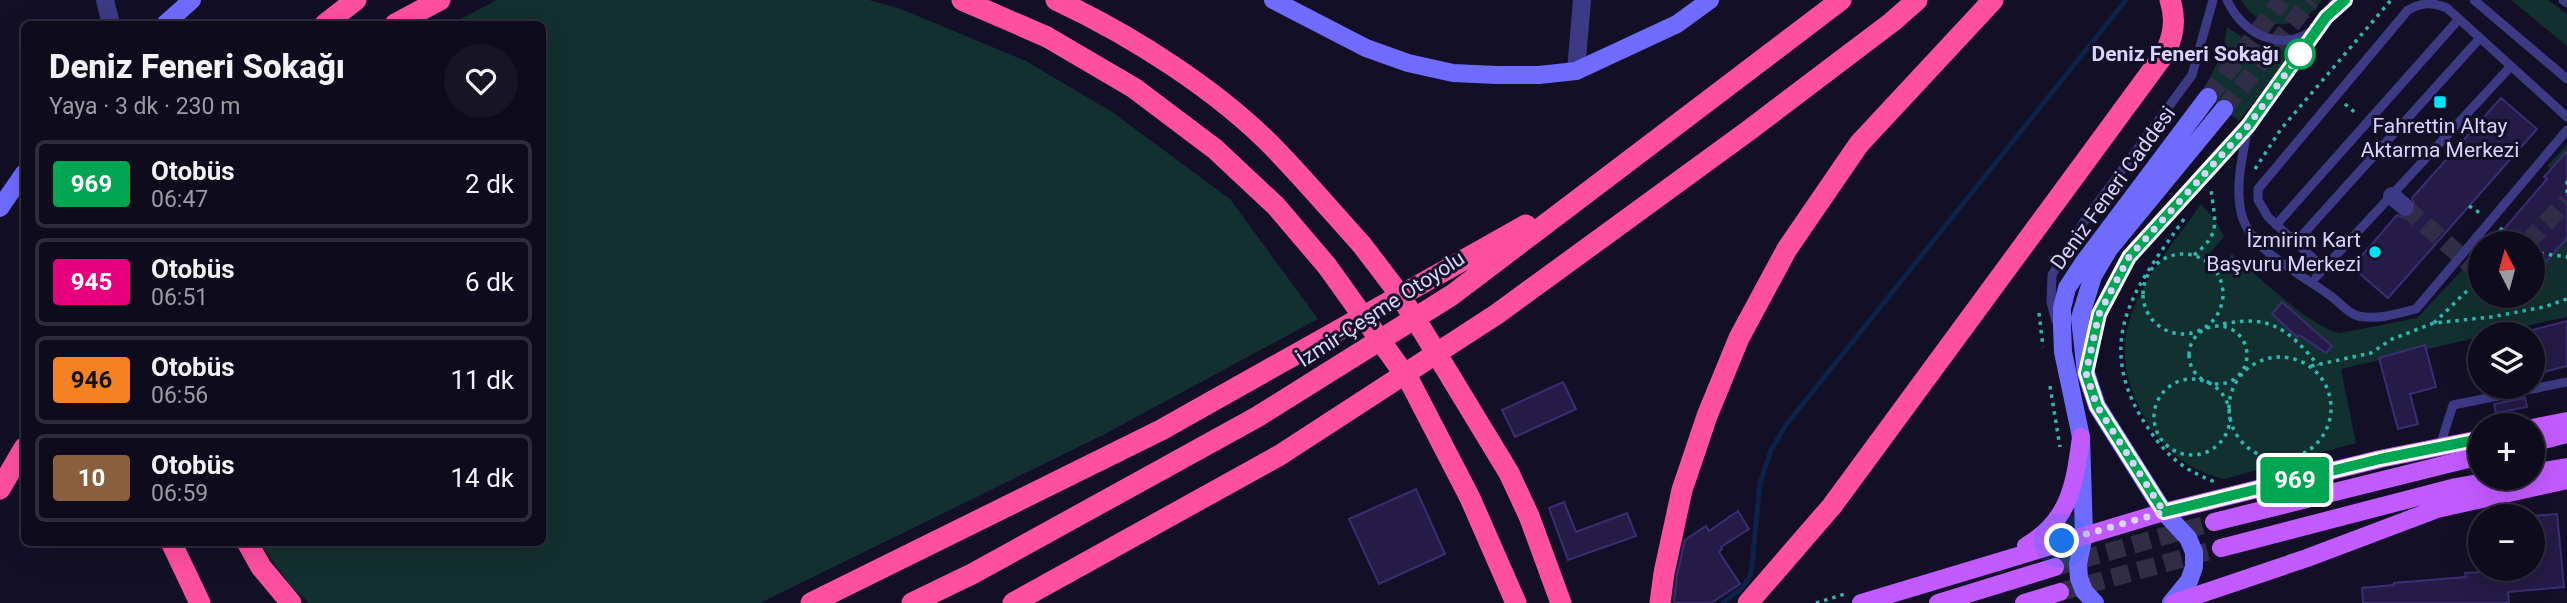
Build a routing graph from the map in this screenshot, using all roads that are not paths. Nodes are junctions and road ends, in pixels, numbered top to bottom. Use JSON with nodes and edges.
{"nodes":[{"id":1,"x":105,"y":0,"type":"edge"},
{"id":2,"x":192,"y":0,"type":"edge"},
{"id":3,"x":356,"y":0,"type":"edge"},
{"id":4,"x":440,"y":0,"type":"edge"},
{"id":5,"x":962,"y":0,"type":"edge"},
{"id":6,"x":1056,"y":0,"type":"edge"},
{"id":7,"x":1273,"y":0,"type":"edge"},
{"id":8,"x":1582,"y":0,"type":"edge"},
{"id":9,"x":1710,"y":0,"type":"edge"},
{"id":10,"x":1840,"y":0,"type":"edge"},
{"id":11,"x":1917,"y":0,"type":"edge"},
{"id":12,"x":1993,"y":0,"type":"edge"},
{"id":13,"x":2008,"y":0,"type":"edge"},
{"id":14,"x":2170,"y":0,"type":"edge"},
{"id":15,"x":2213,"y":0,"type":"edge"},
{"id":16,"x":2227,"y":0,"type":"edge"},
{"id":17,"x":2335,"y":0,"type":"edge"},
{"id":18,"x":2345,"y":0,"type":"edge"},
{"id":19,"x":2474,"y":0,"type":"edge"},
{"id":20,"x":2563,"y":0,"type":"edge"},
{"id":21,"x":2567,"y":3,"type":"edge"},
{"id":22,"x":2326,"y":17,"type":"junction"},
{"id":23,"x":2459,"y":19,"type":"junction"},
{"id":24,"x":110,"y":21,"type":"edge"},
{"id":25,"x":168,"y":21,"type":"edge"},
{"id":26,"x":329,"y":21,"type":"edge"},
{"id":27,"x":403,"y":21,"type":"edge"},
{"id":28,"x":2480,"y":38,"type":"junction"},
{"id":29,"x":2511,"y":66,"type":"junction"},
{"id":30,"x":1576,"y":71,"type":"junction"},
{"id":31,"x":2567,"y":79,"type":"edge"},
{"id":32,"x":2208,"y":97,"type":"tunnel mouth"},
{"id":33,"x":2224,"y":109,"type":"tunnel mouth"},
{"id":34,"x":2567,"y":117,"type":"edge"},
{"id":35,"x":2248,"y":126,"type":"junction"},
{"id":36,"x":2567,"y":130,"type":"edge"},
{"id":37,"x":1860,"y":144,"type":"junction"},
{"id":38,"x":21,"y":177,"type":"edge"},
{"id":39,"x":1595,"y":187,"type":"junction"},
{"id":40,"x":0,"y":208,"type":"edge"},
{"id":41,"x":2276,"y":225,"type":"junction"},
{"id":42,"x":2296,"y":242,"type":"junction"},
{"id":43,"x":2318,"y":275,"type":"junction"},
{"id":44,"x":2310,"y":283,"type":"junction"},
{"id":45,"x":2063,"y":352,"type":"junction"},
{"id":46,"x":2086,"y":373,"type":"junction"},
{"id":47,"x":2567,"y":382,"type":"edge"},
{"id":48,"x":2567,"y":421,"type":"edge"},
{"id":49,"x":2545,"y":425,"type":"edge"},
{"id":50,"x":2567,"y":434,"type":"edge"},
{"id":51,"x":2081,"y":436,"type":"junction"},
{"id":52,"x":2545,"y":440,"type":"edge"},
{"id":53,"x":2468,"y":442,"type":"edge"},
{"id":54,"x":2439,"y":448,"type":"junction"},
{"id":55,"x":21,"y":452,"type":"edge"},
{"id":56,"x":2468,"y":459,"type":"edge"},
{"id":57,"x":2567,"y":467,"type":"edge"},
{"id":58,"x":2545,"y":471,"type":"edge"},
{"id":59,"x":2567,"y":480,"type":"edge"},
{"id":60,"x":2468,"y":485,"type":"edge"},
{"id":61,"x":0,"y":489,"type":"edge"},
{"id":62,"x":2164,"y":512,"type":"junction"},
{"id":63,"x":2214,"y":522,"type":"tunnel mouth"},
{"id":64,"x":2084,"y":535,"type":"junction"},
{"id":65,"x":173,"y":546,"type":"edge"},
{"id":66,"x":249,"y":546,"type":"edge"},
{"id":67,"x":2221,"y":548,"type":"tunnel mouth"},
{"id":68,"x":1996,"y":562,"type":"junction"},
{"id":69,"x":2055,"y":567,"type":"tunnel mouth"},
{"id":70,"x":2060,"y":592,"type":"tunnel mouth"},
{"id":71,"x":200,"y":603,"type":"edge"},
{"id":72,"x":291,"y":603,"type":"edge"},
{"id":73,"x":811,"y":603,"type":"edge"},
{"id":74,"x":912,"y":603,"type":"edge"},
{"id":75,"x":1013,"y":603,"type":"edge"},
{"id":76,"x":1517,"y":603,"type":"edge"},
{"id":77,"x":1561,"y":603,"type":"edge"},
{"id":78,"x":1660,"y":603,"type":"edge"},
{"id":79,"x":1748,"y":603,"type":"edge"},
{"id":80,"x":1861,"y":603,"type":"edge"},
{"id":81,"x":1938,"y":603,"type":"edge"},
{"id":82,"x":2024,"y":603,"type":"edge"},
{"id":83,"x":2095,"y":603,"type":"edge"},
{"id":84,"x":2173,"y":603,"type":"edge"}],
"edges":[{"from":1,"to":24,"type":"street"},
{"from":2,"to":25,"type":"main road"},
{"from":3,"to":26,"type":"highway"},
{"from":4,"to":27,"type":"highway"},
{"from":5,"to":76,"type":"highway","bridge":true},
{"from":6,"to":77,"type":"highway","bridge":true},
{"from":7,"to":30,"type":"main road"},
{"from":8,"to":30,"type":"street"},
{"from":9,"to":30,"type":"main road"},
{"from":10,"to":39,"type":"highway","name":"İzmir-Çeşme Otoyolu"},
{"from":11,"to":75,"type":"highway"},
{"from":12,"to":37,"type":"highway"},
{"from":13,"to":37,"type":"highway"},
{"from":14,"to":79,"type":"highway"},
{"from":15,"to":45,"type":"lane"},
{"from":16,"to":22,"type":"lane"},
{"from":17,"to":22,"type":"lane"},
{"from":18,"to":22,"type":"lane"},
{"from":19,"to":31,"type":"lane"},
{"from":20,"to":21,"type":"lane"},
{"from":22,"to":35,"type":"lane"},
{"from":23,"to":28,"type":"lane"},
{"from":23,"to":41,"type":"lane"},
{"from":23,"to":41,"type":"lane"},
{"from":28,"to":29,"type":"lane"},
{"from":28,"to":42,"type":"lane"},
{"from":29,"to":34,"type":"lane"},
{"from":29,"to":43,"type":"lane"},
{"from":32,"to":45,"type":"main road","name":"Deniz Feneri Caddesi"},
{"from":33,"to":46,"type":"main road"},
{"from":35,"to":44,"type":"lane"},
{"from":35,"to":46,"type":"lane"},
{"from":36,"to":44,"type":"lane"},
{"from":37,"to":78,"type":"highway"},
{"from":38,"to":40,"type":"main road"},
{"from":39,"to":73,"type":"highway"},
{"from":39,"to":74,"type":"highway","name":"İzmir-Çeşme Otoyolu"},
{"from":41,"to":42,"type":"lane"},
{"from":42,"to":43,"type":"lane"},
{"from":43,"to":44,"type":"lane"},
{"from":45,"to":51,"type":"main road"},
{"from":46,"to":62,"type":"main road"},
{"from":47,"to":54,"type":"lane"},
{"from":48,"to":49,"type":"main road"},
{"from":50,"to":52,"type":"main road"},
{"from":51,"to":64,"type":"main road"},
{"from":51,"to":68,"type":"main road"},
{"from":53,"to":54,"type":"main road"},
{"from":54,"to":62,"type":"main road"},
{"from":55,"to":61,"type":"highway"},
{"from":56,"to":63,"type":"main road"},
{"from":57,"to":58,"type":"main road"},
{"from":59,"to":84,"type":"main road"},
{"from":60,"to":67,"type":"main road"},
{"from":62,"to":64,"type":"main road"},
{"from":62,"to":84,"type":"main road"},
{"from":64,"to":68,"type":"main road"},
{"from":64,"to":83,"type":"main road"},
{"from":65,"to":71,"type":"highway"},
{"from":66,"to":72,"type":"highway"},
{"from":68,"to":80,"type":"main road"},
{"from":69,"to":81,"type":"main road"},
{"from":70,"to":82,"type":"main road"}]}
